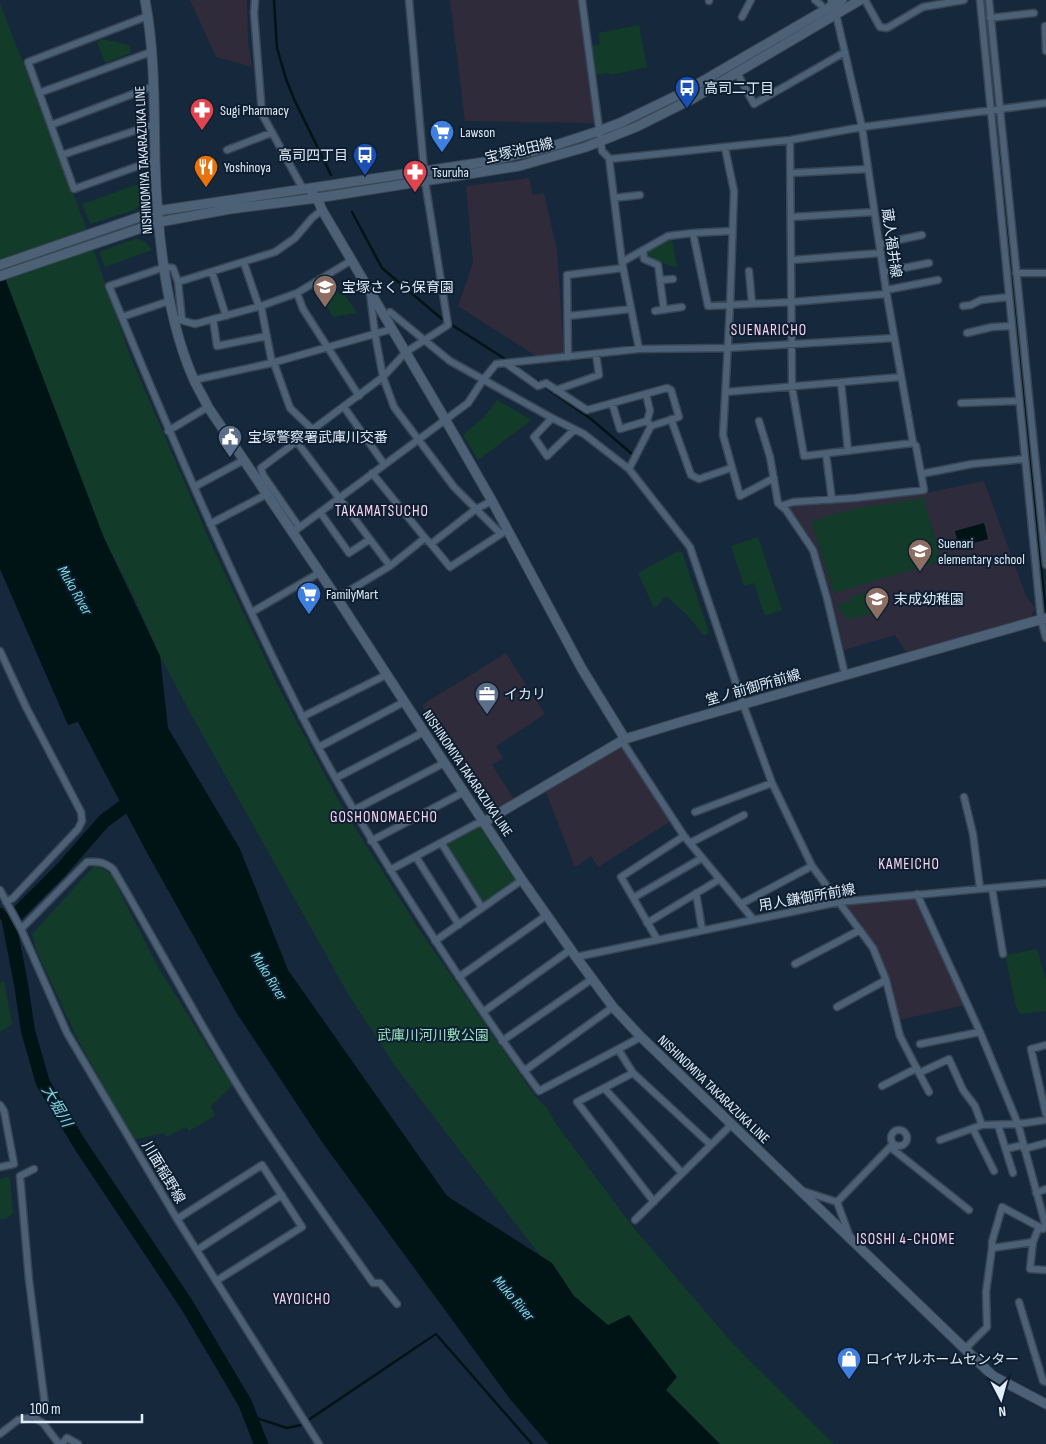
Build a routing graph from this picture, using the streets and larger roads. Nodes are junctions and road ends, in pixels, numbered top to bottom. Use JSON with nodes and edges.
{"nodes":[{"id":1,"x":144,"y":0,"type":"edge"},
{"id":2,"x":255,"y":0,"type":"edge"},
{"id":3,"x":408,"y":0,"type":"edge"},
{"id":4,"x":582,"y":0,"type":"edge"},
{"id":5,"x":751,"y":0,"type":"edge"},
{"id":6,"x":815,"y":0,"type":"edge"},
{"id":7,"x":842,"y":0,"type":"edge"},
{"id":8,"x":860,"y":0,"type":"edge"},
{"id":9,"x":864,"y":0,"type":"edge"},
{"id":10,"x":964,"y":0,"type":"edge"},
{"id":11,"x":980,"y":0,"type":"edge"},
{"id":12,"x":989,"y":0,"type":"edge"},
{"id":13,"x":821,"y":5,"type":"dead end"},
{"id":14,"x":833,"y":7,"type":"edge"},
{"id":15,"x":1034,"y":14,"type":"dead end"},
{"id":16,"x":148,"y":16,"type":"junction"},
{"id":17,"x":742,"y":17,"type":"dead end"},
{"id":18,"x":990,"y":18,"type":"junction"},
{"id":19,"x":1045,"y":26,"type":"edge"},
{"id":20,"x":1046,"y":51,"type":"edge"},
{"id":21,"x":151,"y":52,"type":"junction"},
{"id":22,"x":845,"y":52,"type":"junction"},
{"id":23,"x":737,"y":72,"type":"junction"},
{"id":24,"x":154,"y":86,"type":"junction"},
{"id":25,"x":39,"y":93,"type":"junction"},
{"id":26,"x":1046,"y":102,"type":"edge"},
{"id":27,"x":1000,"y":109,"type":"junction"},
{"id":28,"x":990,"y":111,"type":"junction"},
{"id":29,"x":155,"y":124,"type":"junction"},
{"id":30,"x":51,"y":125,"type":"junction"},
{"id":31,"x":862,"y":127,"type":"junction"},
{"id":32,"x":600,"y":132,"type":"junction"},
{"id":33,"x":271,"y":133,"type":"junction"},
{"id":34,"x":790,"y":140,"type":"junction"},
{"id":35,"x":601,"y":142,"type":"junction"},
{"id":36,"x":725,"y":148,"type":"junction"},
{"id":37,"x":227,"y":150,"type":"dead end"},
{"id":38,"x":62,"y":155,"type":"junction"},
{"id":39,"x":609,"y":158,"type":"junction"},
{"id":40,"x":155,"y":160,"type":"junction"},
{"id":41,"x":868,"y":169,"type":"junction"},
{"id":42,"x":424,"y":171,"type":"junction"},
{"id":43,"x":791,"y":173,"type":"junction"},
{"id":44,"x":425,"y":181,"type":"junction"},
{"id":45,"x":303,"y":188,"type":"junction"},
{"id":46,"x":640,"y":195,"type":"dead end"},
{"id":47,"x":317,"y":198,"type":"junction"},
{"id":48,"x":614,"y":198,"type":"junction"},
{"id":49,"x":322,"y":210,"type":"junction"},
{"id":50,"x":157,"y":211,"type":"junction"},
{"id":51,"x":874,"y":212,"type":"junction"},
{"id":52,"x":792,"y":217,"type":"junction"},
{"id":53,"x":159,"y":222,"type":"junction"},
{"id":54,"x":731,"y":231,"type":"junction"},
{"id":55,"x":693,"y":233,"type":"junction"},
{"id":56,"x":922,"y":235,"type":"dead end"},
{"id":57,"x":879,"y":244,"type":"junction"},
{"id":58,"x":643,"y":250,"type":"junction"},
{"id":59,"x":880,"y":253,"type":"junction"},
{"id":60,"x":352,"y":260,"type":"junction"},
{"id":61,"x":792,"y":260,"type":"junction"},
{"id":62,"x":244,"y":263,"type":"junction"},
{"id":63,"x":929,"y":263,"type":"dead end"},
{"id":64,"x":0,"y":265,"type":"edge"},
{"id":65,"x":622,"y":265,"type":"junction"},
{"id":66,"x":165,"y":266,"type":"junction"},
{"id":67,"x":749,"y":271,"type":"dead end"},
{"id":68,"x":212,"y":272,"type":"junction"},
{"id":69,"x":883,"y":272,"type":"junction"},
{"id":70,"x":1016,"y":273,"type":"junction"},
{"id":71,"x":1046,"y":273,"type":"edge"},
{"id":72,"x":0,"y":276,"type":"edge"},
{"id":73,"x":673,"y":278,"type":"dead end"},
{"id":74,"x":660,"y":280,"type":"junction"},
{"id":75,"x":938,"y":280,"type":"dead end"},
{"id":76,"x":178,"y":282,"type":"junction"},
{"id":77,"x":369,"y":290,"type":"junction"},
{"id":78,"x":886,"y":292,"type":"junction"},
{"id":79,"x":297,"y":293,"type":"junction"},
{"id":80,"x":1009,"y":297,"type":"junction"},
{"id":81,"x":169,"y":301,"type":"junction"},
{"id":82,"x":792,"y":302,"type":"junction"},
{"id":83,"x":752,"y":304,"type":"junction"},
{"id":84,"x":260,"y":306,"type":"junction"},
{"id":85,"x":730,"y":306,"type":"junction"},
{"id":86,"x":963,"y":306,"type":"dead end"},
{"id":87,"x":682,"y":307,"type":"dead end"},
{"id":88,"x":631,"y":309,"type":"junction"},
{"id":89,"x":664,"y":310,"type":"junction"},
{"id":90,"x":655,"y":311,"type":"dead end"},
{"id":91,"x":390,"y":312,"type":"dead end"},
{"id":92,"x":226,"y":316,"type":"junction"},
{"id":93,"x":568,"y":316,"type":"junction"},
{"id":94,"x":122,"y":317,"type":"junction"},
{"id":95,"x":177,"y":319,"type":"junction"},
{"id":96,"x":213,"y":319,"type":"junction"},
{"id":97,"x":1012,"y":326,"type":"junction"},
{"id":98,"x":392,"y":329,"type":"junction"},
{"id":99,"x":967,"y":332,"type":"dead end"},
{"id":100,"x":374,"y":334,"type":"junction"},
{"id":101,"x":267,"y":336,"type":"junction"},
{"id":102,"x":894,"y":338,"type":"junction"},
{"id":103,"x":425,"y":339,"type":"junction"},
{"id":104,"x":793,"y":344,"type":"junction"},
{"id":105,"x":327,"y":348,"type":"junction"},
{"id":106,"x":728,"y":348,"type":"junction"},
{"id":107,"x":639,"y":349,"type":"junction"},
{"id":108,"x":406,"y":352,"type":"junction"},
{"id":109,"x":596,"y":354,"type":"junction"},
{"id":110,"x":568,"y":357,"type":"junction"},
{"id":111,"x":273,"y":363,"type":"junction"},
{"id":112,"x":507,"y":364,"type":"junction"},
{"id":113,"x":383,"y":377,"type":"junction"},
{"id":114,"x":901,"y":377,"type":"junction"},
{"id":115,"x":194,"y":380,"type":"junction"},
{"id":116,"x":483,"y":380,"type":"junction"},
{"id":117,"x":841,"y":382,"type":"junction"},
{"id":118,"x":792,"y":387,"type":"junction"},
{"id":119,"x":556,"y":390,"type":"junction"},
{"id":120,"x":726,"y":392,"type":"junction"},
{"id":121,"x":646,"y":394,"type":"junction"},
{"id":122,"x":359,"y":396,"type":"junction"},
{"id":123,"x":1020,"y":401,"type":"junction"},
{"id":124,"x":612,"y":403,"type":"junction"},
{"id":125,"x":961,"y":403,"type":"dead end"},
{"id":126,"x":208,"y":407,"type":"junction"},
{"id":127,"x":344,"y":407,"type":"junction"},
{"id":128,"x":552,"y":418,"type":"junction"},
{"id":129,"x":445,"y":419,"type":"junction"},
{"id":130,"x":671,"y":419,"type":"junction"},
{"id":131,"x":759,"y":421,"type":"dead end"},
{"id":132,"x":649,"y":423,"type":"junction"},
{"id":133,"x":313,"y":430,"type":"junction"},
{"id":134,"x":574,"y":430,"type":"junction"},
{"id":135,"x":168,"y":431,"type":"junction"},
{"id":136,"x":418,"y":439,"type":"junction"},
{"id":137,"x":297,"y":442,"type":"junction"},
{"id":138,"x":1034,"y":442,"type":"junction"},
{"id":139,"x":913,"y":443,"type":"junction"},
{"id":140,"x":1024,"y":443,"type":"junction"},
{"id":141,"x":848,"y":451,"type":"junction"},
{"id":142,"x":826,"y":454,"type":"junction"},
{"id":143,"x":1025,"y":459,"type":"junction"},
{"id":144,"x":244,"y":460,"type":"junction"},
{"id":145,"x":384,"y":464,"type":"junction"},
{"id":146,"x":731,"y":468,"type":"junction"},
{"id":147,"x":629,"y":469,"type":"junction"},
{"id":148,"x":372,"y":473,"type":"junction"},
{"id":149,"x":922,"y":474,"type":"junction"},
{"id":150,"x":774,"y":478,"type":"junction"},
{"id":151,"x":194,"y":487,"type":"junction"},
{"id":152,"x":267,"y":494,"type":"junction"},
{"id":153,"x":338,"y":498,"type":"junction"},
{"id":154,"x":832,"y":500,"type":"junction"},
{"id":155,"x":492,"y":501,"type":"junction"},
{"id":156,"x":782,"y":506,"type":"junction"},
{"id":157,"x":476,"y":509,"type":"junction"},
{"id":158,"x":320,"y":512,"type":"junction"},
{"id":159,"x":210,"y":524,"type":"junction"},
{"id":160,"x":1044,"y":527,"type":"edge"},
{"id":161,"x":296,"y":530,"type":"junction"},
{"id":162,"x":504,"y":532,"type":"junction"},
{"id":163,"x":425,"y":538,"type":"junction"},
{"id":164,"x":369,"y":540,"type":"junction"},
{"id":165,"x":431,"y":544,"type":"junction"},
{"id":166,"x":1046,"y":565,"type":"edge"},
{"id":167,"x":390,"y":566,"type":"junction"},
{"id":168,"x":319,"y":573,"type":"junction"},
{"id":169,"x":337,"y":598,"type":"junction"},
{"id":170,"x":252,"y":612,"type":"junction"},
{"id":171,"x":1044,"y":619,"type":"edge"},
{"id":172,"x":1046,"y":638,"type":"edge"},
{"id":173,"x":0,"y":650,"type":"edge"},
{"id":174,"x":386,"y":674,"type":"junction"},
{"id":175,"x":846,"y":675,"type":"junction"},
{"id":176,"x":404,"y":702,"type":"junction"},
{"id":177,"x":743,"y":704,"type":"junction"},
{"id":178,"x":302,"y":717,"type":"junction"},
{"id":179,"x":424,"y":732,"type":"junction"},
{"id":180,"x":624,"y":740,"type":"junction"},
{"id":181,"x":319,"y":747,"type":"junction"},
{"id":182,"x":444,"y":763,"type":"junction"},
{"id":183,"x":336,"y":778,"type":"junction"},
{"id":184,"x":772,"y":783,"type":"junction"},
{"id":185,"x":464,"y":792,"type":"junction"},
{"id":186,"x":964,"y":797,"type":"dead end"},
{"id":187,"x":354,"y":810,"type":"junction"},
{"id":188,"x":694,"y":812,"type":"dead end"},
{"id":189,"x":744,"y":815,"type":"dead end"},
{"id":190,"x":484,"y":822,"type":"junction"},
{"id":191,"x":684,"y":836,"type":"junction"},
{"id":192,"x":371,"y":841,"type":"junction"},
{"id":193,"x":442,"y":844,"type":"junction"},
{"id":194,"x":690,"y":844,"type":"junction"},
{"id":195,"x":416,"y":857,"type":"junction"},
{"id":196,"x":702,"y":858,"type":"junction"},
{"id":197,"x":812,"y":866,"type":"junction"},
{"id":198,"x":390,"y":870,"type":"junction"},
{"id":199,"x":720,"y":879,"type":"junction"},
{"id":200,"x":522,"y":880,"type":"junction"},
{"id":201,"x":1046,"y":883,"type":"edge"},
{"id":202,"x":992,"y":888,"type":"junction"},
{"id":203,"x":980,"y":889,"type":"junction"},
{"id":204,"x":1,"y":892,"type":"edge"},
{"id":205,"x":696,"y":893,"type":"junction"},
{"id":206,"x":917,"y":894,"type":"junction"},
{"id":207,"x":633,"y":898,"type":"junction"},
{"id":208,"x":839,"y":902,"type":"junction"},
{"id":209,"x":7,"y":904,"type":"junction"},
{"id":210,"x":741,"y":904,"type":"junction"},
{"id":211,"x":482,"y":908,"type":"junction"},
{"id":212,"x":547,"y":915,"type":"junction"},
{"id":213,"x":753,"y":918,"type":"junction"},
{"id":214,"x":648,"y":923,"type":"junction"},
{"id":215,"x":459,"y":925,"type":"junction"},
{"id":216,"x":21,"y":928,"type":"junction"},
{"id":217,"x":702,"y":930,"type":"junction"},
{"id":218,"x":860,"y":930,"type":"junction"},
{"id":219,"x":657,"y":939,"type":"junction"},
{"id":220,"x":436,"y":941,"type":"junction"},
{"id":221,"x":573,"y":953,"type":"junction"},
{"id":222,"x":1002,"y":954,"type":"dead end"},
{"id":223,"x":795,"y":964,"type":"dead end"},
{"id":224,"x":459,"y":977,"type":"junction"},
{"id":225,"x":592,"y":979,"type":"junction"},
{"id":226,"x":886,"y":980,"type":"junction"},
{"id":227,"x":613,"y":1007,"type":"junction"},
{"id":228,"x":837,"y":1007,"type":"dead end"},
{"id":229,"x":483,"y":1012,"type":"junction"},
{"id":230,"x":980,"y":1032,"type":"junction"},
{"id":231,"x":641,"y":1037,"type":"junction"},
{"id":232,"x":502,"y":1041,"type":"junction"},
{"id":233,"x":920,"y":1044,"type":"dead end"},
{"id":234,"x":1046,"y":1045,"type":"edge"},
{"id":235,"x":618,"y":1049,"type":"junction"},
{"id":236,"x":524,"y":1071,"type":"junction"},
{"id":237,"x":918,"y":1071,"type":"junction"},
{"id":238,"x":633,"y":1073,"type":"junction"},
{"id":239,"x":882,"y":1086,"type":"dead end"},
{"id":240,"x":604,"y":1088,"type":"junction"},
{"id":241,"x":929,"y":1092,"type":"dead end"},
{"id":242,"x":0,"y":1105,"type":"edge"},
{"id":243,"x":1046,"y":1114,"type":"edge"},
{"id":244,"x":1046,"y":1120,"type":"edge"},
{"id":245,"x":998,"y":1124,"type":"junction"},
{"id":246,"x":1018,"y":1124,"type":"junction"},
{"id":247,"x":731,"y":1125,"type":"junction"},
{"id":248,"x":982,"y":1125,"type":"junction"},
{"id":249,"x":973,"y":1129,"type":"junction"},
{"id":250,"x":8,"y":1132,"type":"junction"},
{"id":251,"x":0,"y":1133,"type":"edge"},
{"id":252,"x":940,"y":1140,"type":"dead end"},
{"id":253,"x":1046,"y":1143,"type":"edge"},
{"id":254,"x":711,"y":1145,"type":"junction"},
{"id":255,"x":1023,"y":1147,"type":"junction"},
{"id":256,"x":1006,"y":1149,"type":"junction"},
{"id":257,"x":0,"y":1167,"type":"edge"},
{"id":258,"x":34,"y":1169,"type":"dead end"},
{"id":259,"x":994,"y":1171,"type":"dead end"},
{"id":260,"x":1013,"y":1173,"type":"dead end"},
{"id":261,"x":682,"y":1174,"type":"junction"},
{"id":262,"x":1046,"y":1189,"type":"edge"},
{"id":263,"x":800,"y":1190,"type":"junction"},
{"id":264,"x":1036,"y":1193,"type":"junction"},
{"id":265,"x":282,"y":1195,"type":"junction"},
{"id":266,"x":654,"y":1202,"type":"junction"},
{"id":267,"x":837,"y":1202,"type":"junction"},
{"id":268,"x":969,"y":1210,"type":"dead end"},
{"id":269,"x":177,"y":1219,"type":"junction"},
{"id":270,"x":635,"y":1220,"type":"dead end"},
{"id":271,"x":1044,"y":1228,"type":"edge"},
{"id":272,"x":852,"y":1240,"type":"junction"},
{"id":273,"x":1032,"y":1242,"type":"junction"},
{"id":274,"x":992,"y":1248,"type":"junction"},
{"id":275,"x":197,"y":1250,"type":"junction"},
{"id":276,"x":1046,"y":1270,"type":"edge"},
{"id":277,"x":216,"y":1281,"type":"junction"},
{"id":278,"x":1019,"y":1302,"type":"dead end"},
{"id":279,"x":397,"y":1304,"type":"dead end"},
{"id":280,"x":965,"y":1350,"type":"junction"},
{"id":281,"x":1046,"y":1382,"type":"edge"},
{"id":282,"x":1046,"y":1404,"type":"edge"},
{"id":283,"x":33,"y":1416,"type":"junction"},
{"id":284,"x":0,"y":1434,"type":"edge"},
{"id":285,"x":61,"y":1444,"type":"edge"},
{"id":286,"x":78,"y":1444,"type":"edge"},
{"id":287,"x":319,"y":1444,"type":"edge"}],
"edges":[{"from":1,"to":16,"type":"street","name":"NISHINOMIYA TAKARAZUKA LINE"},
{"from":2,"to":33,"type":"street"},
{"from":3,"to":42,"type":"street"},
{"from":4,"to":32,"type":"street"},
{"from":5,"to":17,"type":"street"},
{"from":6,"to":13,"type":"street"},
{"from":7,"to":14,"type":"street"},
{"from":8,"to":14,"type":"street","name":"宝塚池田線"},
{"from":9,"to":10,"type":"street"},
{"from":11,"to":28,"type":"street"},
{"from":12,"to":18,"type":"street"},
{"from":14,"to":22,"type":"street","name":"蔵人福井線"},
{"from":14,"to":23,"type":"street","name":"宝塚池田線"},
{"from":14,"to":32,"type":"street"},
{"from":15,"to":18,"type":"street"},
{"from":16,"to":21,"type":"street","name":"NISHINOMIYA TAKARAZUKA LINE"},
{"from":16,"to":25,"type":"street"},
{"from":18,"to":27,"type":"street"},
{"from":19,"to":20,"type":"street"},
{"from":21,"to":24,"type":"street","name":"NISHINOMIYA TAKARAZUKA LINE"},
{"from":21,"to":25,"type":"street"},
{"from":22,"to":23,"type":"street"},
{"from":22,"to":31,"type":"street","name":"蔵人福井線"},
{"from":23,"to":35,"type":"street","name":"宝塚池田線"},
{"from":24,"to":29,"type":"street","name":"NISHINOMIYA TAKARAZUKA LINE"},
{"from":24,"to":30,"type":"street"},
{"from":25,"to":30,"type":"street"},
{"from":26,"to":27,"type":"street"},
{"from":27,"to":28,"type":"street"},
{"from":27,"to":70,"type":"street"},
{"from":28,"to":31,"type":"street"},
{"from":28,"to":80,"type":"street"},
{"from":29,"to":38,"type":"street"},
{"from":29,"to":40,"type":"street","name":"NISHINOMIYA TAKARAZUKA LINE"},
{"from":30,"to":38,"type":"street"},
{"from":31,"to":34,"type":"street"},
{"from":31,"to":41,"type":"street","name":"蔵人福井線"},
{"from":32,"to":35,"type":"street"},
{"from":32,"to":42,"type":"street"},
{"from":33,"to":37,"type":"street"},
{"from":33,"to":45,"type":"street"},
{"from":34,"to":36,"type":"street"},
{"from":34,"to":43,"type":"street"},
{"from":35,"to":39,"type":"street"},
{"from":35,"to":44,"type":"street","name":"宝塚池田線"},
{"from":36,"to":39,"type":"street"},
{"from":36,"to":54,"type":"street"},
{"from":38,"to":40,"type":"street"},
{"from":39,"to":48,"type":"street"},
{"from":40,"to":50,"type":"street","name":"NISHINOMIYA TAKARAZUKA LINE"},
{"from":41,"to":43,"type":"street"},
{"from":41,"to":51,"type":"street","name":"蔵人福井線"},
{"from":42,"to":44,"type":"street"},
{"from":42,"to":45,"type":"street"},
{"from":43,"to":52,"type":"street"},
{"from":44,"to":47,"type":"street","name":"宝塚池田線"},
{"from":44,"to":103,"type":"street"},
{"from":45,"to":47,"type":"street"},
{"from":45,"to":50,"type":"street"},
{"from":46,"to":48,"type":"street"},
{"from":47,"to":49,"type":"street"},
{"from":47,"to":53,"type":"street","name":"宝塚池田線"},
{"from":48,"to":65,"type":"street"},
{"from":49,"to":60,"type":"street"},
{"from":49,"to":62,"type":"street"},
{"from":50,"to":53,"type":"street","name":"NISHINOMIYA TAKARAZUKA LINE"},
{"from":50,"to":64,"type":"street"},
{"from":51,"to":52,"type":"street"},
{"from":51,"to":57,"type":"street","name":"蔵人福井線"},
{"from":52,"to":61,"type":"street"},
{"from":53,"to":66,"type":"street","name":"NISHINOMIYA TAKARAZUKA LINE"},
{"from":53,"to":72,"type":"street","name":"宝塚池田線"},
{"from":54,"to":55,"type":"street"},
{"from":54,"to":85,"type":"street"},
{"from":55,"to":58,"type":"street"},
{"from":55,"to":85,"type":"street"},
{"from":56,"to":57,"type":"street"},
{"from":57,"to":59,"type":"street","name":"蔵人福井線"},
{"from":58,"to":65,"type":"street"},
{"from":58,"to":74,"type":"street"},
{"from":59,"to":61,"type":"street"},
{"from":59,"to":69,"type":"street","name":"蔵人福井線"},
{"from":60,"to":77,"type":"street"},
{"from":60,"to":79,"type":"street"},
{"from":61,"to":82,"type":"street"},
{"from":62,"to":68,"type":"street"},
{"from":62,"to":84,"type":"street"},
{"from":63,"to":69,"type":"street"},
{"from":65,"to":88,"type":"street"},
{"from":65,"to":93,"type":"street"},
{"from":66,"to":76,"type":"street"},
{"from":66,"to":81,"type":"street","name":"NISHINOMIYA TAKARAZUKA LINE"},
{"from":66,"to":94,"type":"street"},
{"from":67,"to":83,"type":"street"},
{"from":68,"to":76,"type":"street"},
{"from":68,"to":92,"type":"street"},
{"from":69,"to":78,"type":"street","name":"蔵人福井線"},
{"from":70,"to":71,"type":"street"},
{"from":70,"to":138,"type":"street"},
{"from":73,"to":74,"type":"street"},
{"from":74,"to":89,"type":"street"},
{"from":75,"to":78,"type":"street"},
{"from":76,"to":95,"type":"street"},
{"from":77,"to":98,"type":"street"},
{"from":77,"to":100,"type":"street"},
{"from":78,"to":82,"type":"street"},
{"from":78,"to":102,"type":"street","name":"蔵人福井線"},
{"from":79,"to":84,"type":"street"},
{"from":79,"to":105,"type":"street"},
{"from":80,"to":86,"type":"street"},
{"from":80,"to":97,"type":"street"},
{"from":81,"to":94,"type":"street"},
{"from":81,"to":95,"type":"street","name":"NISHINOMIYA TAKARAZUKA LINE"},
{"from":82,"to":83,"type":"street"},
{"from":82,"to":104,"type":"street"},
{"from":83,"to":85,"type":"street"},
{"from":84,"to":92,"type":"street"},
{"from":84,"to":101,"type":"street"},
{"from":85,"to":106,"type":"street"},
{"from":87,"to":89,"type":"street"},
{"from":88,"to":93,"type":"street"},
{"from":88,"to":107,"type":"street"},
{"from":89,"to":90,"type":"street"},
{"from":91,"to":103,"type":"street"},
{"from":92,"to":96,"type":"street"},
{"from":93,"to":110,"type":"street"},
{"from":94,"to":135,"type":"street"},
{"from":95,"to":96,"type":"street"},
{"from":95,"to":115,"type":"street","name":"NISHINOMIYA TAKARAZUKA LINE"},
{"from":96,"to":101,"type":"street"},
{"from":97,"to":99,"type":"street"},
{"from":97,"to":123,"type":"street"},
{"from":98,"to":100,"type":"street"},
{"from":98,"to":108,"type":"street"},
{"from":100,"to":105,"type":"street"},
{"from":100,"to":113,"type":"street"},
{"from":101,"to":111,"type":"street"},
{"from":102,"to":104,"type":"street"},
{"from":102,"to":114,"type":"street","name":"蔵人福井線"},
{"from":103,"to":108,"type":"street"},
{"from":103,"to":116,"type":"street"},
{"from":104,"to":106,"type":"street"},
{"from":104,"to":118,"type":"street"},
{"from":105,"to":111,"type":"street"},
{"from":105,"to":122,"type":"street"},
{"from":106,"to":107,"type":"street"},
{"from":106,"to":120,"type":"street"},
{"from":107,"to":109,"type":"street"},
{"from":108,"to":113,"type":"street"},
{"from":108,"to":129,"type":"street"},
{"from":109,"to":110,"type":"street"},
{"from":109,"to":119,"type":"street"},
{"from":110,"to":112,"type":"street"},
{"from":111,"to":115,"type":"street"},
{"from":111,"to":133,"type":"street"},
{"from":112,"to":116,"type":"street"},
{"from":112,"to":119,"type":"street"},
{"from":113,"to":122,"type":"street"},
{"from":113,"to":136,"type":"street"},
{"from":114,"to":117,"type":"street"},
{"from":114,"to":139,"type":"street","name":"蔵人福井線"},
{"from":115,"to":126,"type":"street","name":"NISHINOMIYA TAKARAZUKA LINE"},
{"from":116,"to":128,"type":"street"},
{"from":116,"to":129,"type":"street"},
{"from":117,"to":118,"type":"street"},
{"from":117,"to":141,"type":"street"},
{"from":118,"to":120,"type":"street"},
{"from":118,"to":142,"type":"street"},
{"from":119,"to":124,"type":"street"},
{"from":120,"to":146,"type":"street"},
{"from":121,"to":124,"type":"street"},
{"from":121,"to":130,"type":"street"},
{"from":121,"to":132,"type":"street"},
{"from":122,"to":127,"type":"street"},
{"from":123,"to":125,"type":"street"},
{"from":123,"to":140,"type":"street"},
{"from":124,"to":132,"type":"street"},
{"from":126,"to":135,"type":"street"},
{"from":126,"to":144,"type":"street","name":"NISHINOMIYA TAKARAZUKA LINE"},
{"from":127,"to":133,"type":"street"},
{"from":127,"to":145,"type":"street"},
{"from":128,"to":134,"type":"street"},
{"from":128,"to":134,"type":"street"},
{"from":129,"to":136,"type":"street"},
{"from":129,"to":155,"type":"street"},
{"from":130,"to":132,"type":"street"},
{"from":130,"to":146,"type":"street"},
{"from":131,"to":150,"type":"street"},
{"from":132,"to":147,"type":"street"},
{"from":133,"to":137,"type":"street"},
{"from":134,"to":147,"type":"street"},
{"from":135,"to":151,"type":"street"},
{"from":136,"to":145,"type":"street"},
{"from":136,"to":157,"type":"street"},
{"from":137,"to":153,"type":"street"},
{"from":137,"to":161,"type":"street"},
{"from":138,"to":140,"type":"street"},
{"from":138,"to":160,"type":"street"},
{"from":139,"to":141,"type":"street"},
{"from":139,"to":149,"type":"street","name":"蔵人福井線"},
{"from":140,"to":143,"type":"street"},
{"from":141,"to":142,"type":"street"},
{"from":142,"to":154,"type":"street"},
{"from":143,"to":149,"type":"street"},
{"from":143,"to":171,"type":"street"},
{"from":144,"to":151,"type":"street"},
{"from":144,"to":152,"type":"street","name":"NISHINOMIYA TAKARAZUKA LINE"},
{"from":145,"to":148,"type":"street"},
{"from":146,"to":150,"type":"street"},
{"from":147,"to":177,"type":"street"},
{"from":148,"to":153,"type":"street"},
{"from":148,"to":163,"type":"street"},
{"from":149,"to":154,"type":"street","name":"蔵人福井線"},
{"from":150,"to":156,"type":"street"},
{"from":151,"to":159,"type":"street"},
{"from":152,"to":159,"type":"street"},
{"from":152,"to":161,"type":"street","name":"NISHINOMIYA TAKARAZUKA LINE"},
{"from":153,"to":158,"type":"street"},
{"from":153,"to":164,"type":"street"},
{"from":154,"to":156,"type":"street"},
{"from":155,"to":157,"type":"street"},
{"from":155,"to":162,"type":"street"},
{"from":156,"to":175,"type":"street"},
{"from":157,"to":162,"type":"street"},
{"from":157,"to":165,"type":"street"},
{"from":158,"to":161,"type":"street"},
{"from":158,"to":164,"type":"street"},
{"from":159,"to":170,"type":"street"},
{"from":160,"to":166,"type":"street"},
{"from":161,"to":168,"type":"street","name":"NISHINOMIYA TAKARAZUKA LINE"},
{"from":162,"to":165,"type":"street"},
{"from":162,"to":180,"type":"street"},
{"from":163,"to":165,"type":"street"},
{"from":163,"to":167,"type":"street"},
{"from":164,"to":167,"type":"street"},
{"from":167,"to":169,"type":"street"},
{"from":168,"to":169,"type":"street","name":"NISHINOMIYA TAKARAZUKA LINE"},
{"from":168,"to":170,"type":"street"},
{"from":169,"to":174,"type":"street","name":"NISHINOMIYA TAKARAZUKA LINE"},
{"from":170,"to":178,"type":"street"},
{"from":171,"to":172,"type":"street"},
{"from":171,"to":175,"type":"street","name":"堂ノ前御所前線"},
{"from":173,"to":209,"type":"street"},
{"from":174,"to":176,"type":"street","name":"NISHINOMIYA TAKARAZUKA LINE"},
{"from":174,"to":178,"type":"street"},
{"from":175,"to":177,"type":"street","name":"堂ノ前御所前線"},
{"from":176,"to":179,"type":"street","name":"NISHINOMIYA TAKARAZUKA LINE"},
{"from":176,"to":181,"type":"street"},
{"from":177,"to":180,"type":"street","name":"堂ノ前御所前線"},
{"from":177,"to":184,"type":"street"},
{"from":178,"to":181,"type":"street"},
{"from":179,"to":182,"type":"street","name":"NISHINOMIYA TAKARAZUKA LINE"},
{"from":179,"to":183,"type":"street"},
{"from":180,"to":190,"type":"street","name":"堂ノ前御所前線"},
{"from":180,"to":191,"type":"street"},
{"from":181,"to":183,"type":"street"},
{"from":182,"to":185,"type":"street","name":"NISHINOMIYA TAKARAZUKA LINE"},
{"from":182,"to":187,"type":"street"},
{"from":183,"to":187,"type":"street"},
{"from":184,"to":188,"type":"street"},
{"from":184,"to":197,"type":"street"},
{"from":185,"to":190,"type":"street","name":"NISHINOMIYA TAKARAZUKA LINE"},
{"from":185,"to":192,"type":"street"},
{"from":186,"to":203,"type":"street"},
{"from":187,"to":192,"type":"street"},
{"from":189,"to":194,"type":"street"},
{"from":190,"to":193,"type":"street"},
{"from":190,"to":200,"type":"street","name":"NISHINOMIYA TAKARAZUKA LINE"},
{"from":191,"to":194,"type":"street"},
{"from":191,"to":207,"type":"street"},
{"from":192,"to":198,"type":"street"},
{"from":193,"to":195,"type":"street"},
{"from":193,"to":211,"type":"street"},
{"from":194,"to":196,"type":"street"},
{"from":195,"to":198,"type":"street"},
{"from":195,"to":215,"type":"street"},
{"from":196,"to":199,"type":"street"},
{"from":196,"to":207,"type":"street"},
{"from":197,"to":208,"type":"street"},
{"from":197,"to":210,"type":"street"},
{"from":198,"to":220,"type":"street"},
{"from":199,"to":205,"type":"street"},
{"from":199,"to":210,"type":"street"},
{"from":200,"to":211,"type":"street"},
{"from":200,"to":212,"type":"street","name":"NISHINOMIYA TAKARAZUKA LINE"},
{"from":201,"to":202,"type":"street","name":"用人鎌御所前線"},
{"from":202,"to":203,"type":"street","name":"用人鎌御所前線"},
{"from":202,"to":222,"type":"street"},
{"from":203,"to":206,"type":"street","name":"用人鎌御所前線"},
{"from":204,"to":209,"type":"street","name":"川面稲野線"},
{"from":205,"to":214,"type":"street"},
{"from":205,"to":217,"type":"street"},
{"from":206,"to":208,"type":"street","name":"用人鎌御所前線"},
{"from":206,"to":230,"type":"street"},
{"from":207,"to":214,"type":"street"},
{"from":208,"to":213,"type":"street","name":"用人鎌御所前線"},
{"from":208,"to":218,"type":"street"},
{"from":209,"to":216,"type":"street","name":"川面稲野線"},
{"from":210,"to":213,"type":"street"},
{"from":211,"to":215,"type":"street"},
{"from":212,"to":221,"type":"street","name":"NISHINOMIYA TAKARAZUKA LINE"},
{"from":212,"to":224,"type":"street"},
{"from":213,"to":217,"type":"street","name":"用人鎌御所前線"},
{"from":214,"to":219,"type":"street"},
{"from":215,"to":220,"type":"street"},
{"from":216,"to":269,"type":"street","name":"川面稲野線"},
{"from":216,"to":279,"type":"street"},
{"from":217,"to":219,"type":"street","name":"用人鎌御所前線"},
{"from":218,"to":223,"type":"street"},
{"from":218,"to":226,"type":"street"},
{"from":219,"to":221,"type":"street","name":"用人鎌御所前線"},
{"from":220,"to":224,"type":"street"},
{"from":221,"to":225,"type":"street","name":"NISHINOMIYA TAKARAZUKA LINE"},
{"from":221,"to":229,"type":"street"},
{"from":224,"to":229,"type":"street"},
{"from":225,"to":227,"type":"street","name":"NISHINOMIYA TAKARAZUKA LINE"},
{"from":225,"to":232,"type":"street"},
{"from":226,"to":228,"type":"street"},
{"from":226,"to":237,"type":"street"},
{"from":227,"to":231,"type":"street","name":"NISHINOMIYA TAKARAZUKA LINE"},
{"from":227,"to":236,"type":"street"},
{"from":229,"to":232,"type":"street"},
{"from":230,"to":233,"type":"street"},
{"from":230,"to":246,"type":"street"},
{"from":231,"to":235,"type":"street"},
{"from":231,"to":247,"type":"street","name":"NISHINOMIYA TAKARAZUKA LINE"},
{"from":232,"to":236,"type":"street"},
{"from":234,"to":243,"type":"street"},
{"from":235,"to":236,"type":"street"},
{"from":235,"to":238,"type":"street"},
{"from":237,"to":239,"type":"street"},
{"from":237,"to":241,"type":"street"},
{"from":237,"to":248,"type":"street"},
{"from":238,"to":240,"type":"street"},
{"from":238,"to":254,"type":"street"},
{"from":240,"to":261,"type":"street"},
{"from":240,"to":266,"type":"street"},
{"from":242,"to":250,"type":"street"},
{"from":244,"to":246,"type":"street"},
{"from":245,"to":246,"type":"street"},
{"from":245,"to":248,"type":"street"},
{"from":245,"to":256,"type":"street"},
{"from":246,"to":255,"type":"street"},
{"from":247,"to":254,"type":"street"},
{"from":247,"to":263,"type":"street","name":"NISHINOMIYA TAKARAZUKA LINE"},
{"from":248,"to":249,"type":"street"},
{"from":249,"to":252,"type":"street"},
{"from":249,"to":259,"type":"street"},
{"from":250,"to":251,"type":"street"},
{"from":250,"to":257,"type":"street"},
{"from":253,"to":255,"type":"street"},
{"from":254,"to":261,"type":"street"},
{"from":255,"to":256,"type":"street"},
{"from":255,"to":264,"type":"street"},
{"from":256,"to":260,"type":"street"},
{"from":258,"to":283,"type":"street"},
{"from":261,"to":266,"type":"street"},
{"from":262,"to":264,"type":"street"},
{"from":263,"to":267,"type":"street"},
{"from":263,"to":272,"type":"street","name":"NISHINOMIYA TAKARAZUKA LINE"},
{"from":264,"to":271,"type":"street"},
{"from":265,"to":269,"type":"street"},
{"from":265,"to":275,"type":"street"},
{"from":265,"to":277,"type":"street"},
{"from":266,"to":270,"type":"street"},
{"from":267,"to":268,"type":"street"},
{"from":267,"to":272,"type":"street"},
{"from":269,"to":275,"type":"street","name":"川面稲野線"},
{"from":271,"to":273,"type":"street"},
{"from":271,"to":274,"type":"street"},
{"from":272,"to":280,"type":"street","name":"NISHINOMIYA TAKARAZUKA LINE"},
{"from":273,"to":274,"type":"street"},
{"from":273,"to":276,"type":"street"},
{"from":274,"to":280,"type":"street"},
{"from":275,"to":277,"type":"street","name":"川面稲野線"},
{"from":277,"to":287,"type":"street","name":"川面稲野線"},
{"from":278,"to":281,"type":"street"},
{"from":280,"to":282,"type":"street","name":"NISHINOMIYA TAKARAZUKA LINE"},
{"from":283,"to":284,"type":"street"},
{"from":283,"to":285,"type":"street"},
{"from":285,"to":286,"type":"street"}]}
